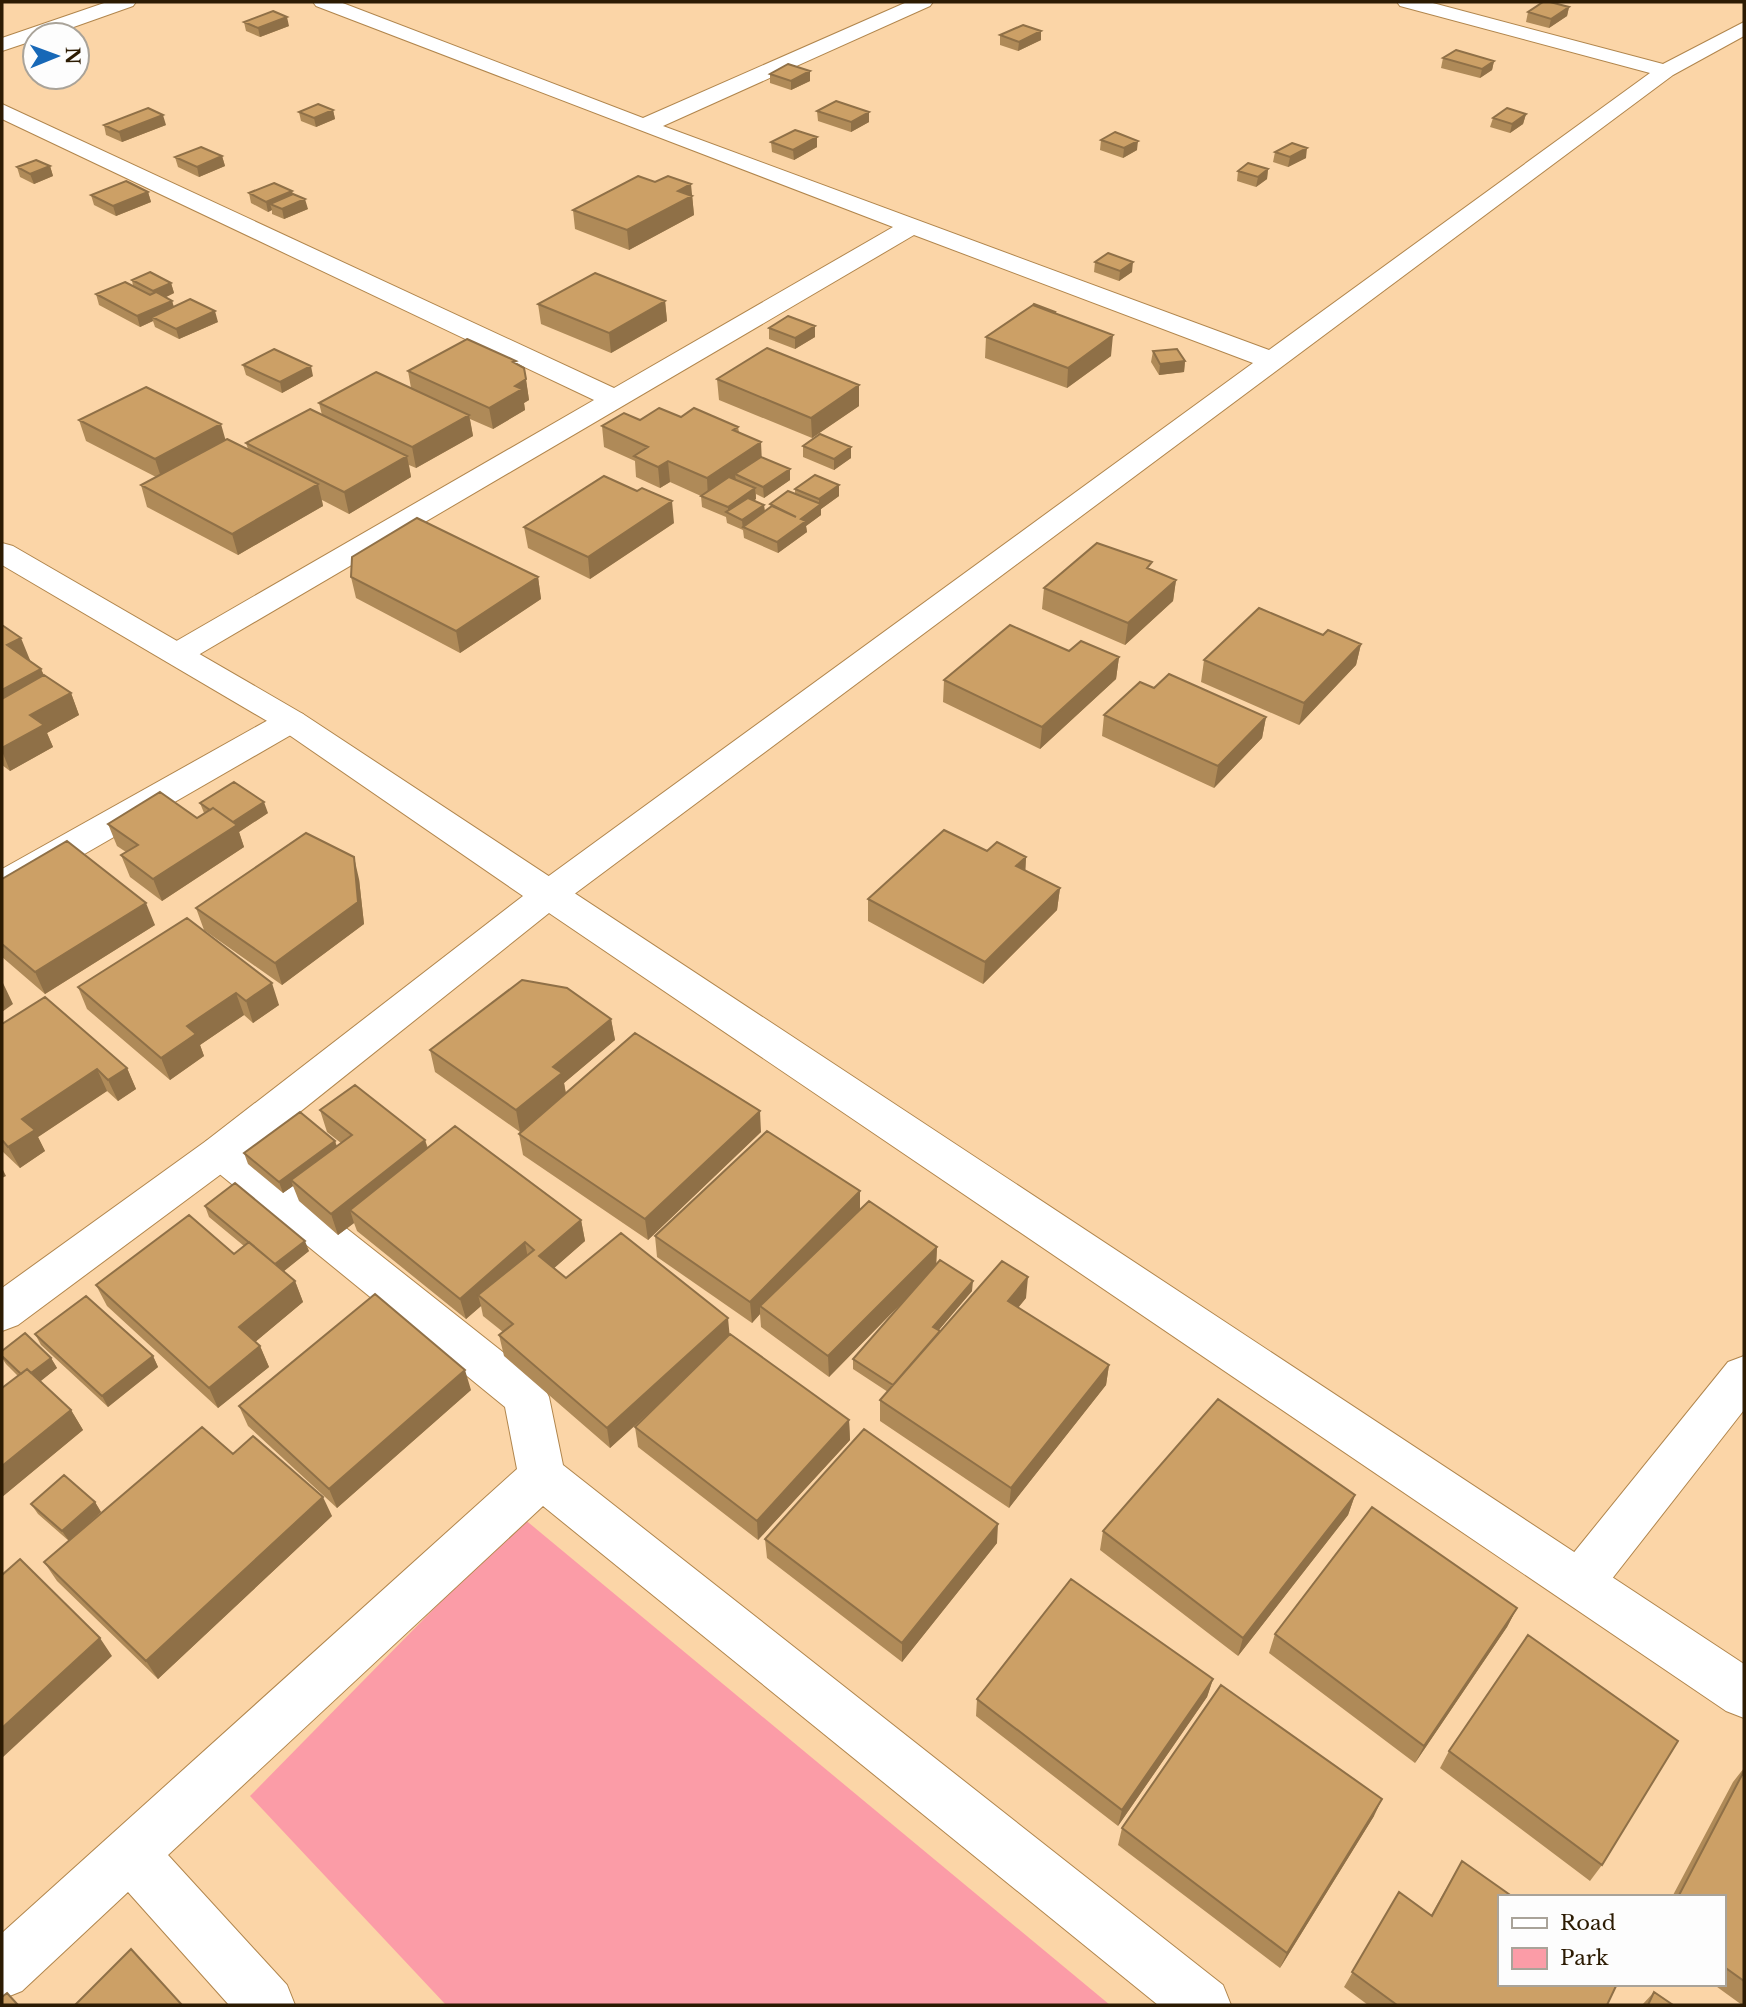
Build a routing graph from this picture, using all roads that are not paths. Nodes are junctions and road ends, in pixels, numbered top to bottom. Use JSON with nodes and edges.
{"nodes":[{"id":1,"x":126,"y":2,"type":"edge"},
{"id":2,"x":323,"y":2,"type":"edge"},
{"id":3,"x":923,"y":2,"type":"edge"},
{"id":4,"x":1407,"y":2,"type":"edge"},
{"id":5,"x":1744,"y":28,"type":"edge"},
{"id":6,"x":2,"y":45,"type":"edge"},
{"id":7,"x":1666,"y":71,"type":"junction"},
{"id":8,"x":2,"y":111,"type":"edge"},
{"id":9,"x":644,"y":126,"type":"junction"},
{"id":10,"x":906,"y":229,"type":"dead end"},
{"id":11,"x":1273,"y":361,"type":"junction"},
{"id":12,"x":614,"y":399,"type":"junction"},
{"id":13,"x":2,"y":552,"type":"edge"},
{"id":14,"x":177,"y":654,"type":"junction"},
{"id":15,"x":291,"y":720,"type":"junction"},
{"id":16,"x":2,"y":885,"type":"edge"},
{"id":17,"x":548,"y":895,"type":"junction"},
{"id":18,"x":221,"y":1152,"type":"junction"},
{"id":19,"x":2,"y":1312,"type":"edge"},
{"id":20,"x":1744,"y":1376,"type":"edge"},
{"id":21,"x":542,"y":1476,"type":"junction"},
{"id":22,"x":1580,"y":1582,"type":"junction"},
{"id":23,"x":1744,"y":1693,"type":"edge"},
{"id":24,"x":130,"y":1854,"type":"junction"},
{"id":25,"x":2,"y":1971,"type":"edge"},
{"id":26,"x":267,"y":2005,"type":"edge"},
{"id":27,"x":1203,"y":2005,"type":"edge"}],
"edges":[{"from":1,"to":6,"type":"street"},
{"from":2,"to":9,"type":"street"},
{"from":3,"to":9,"type":"street"},
{"from":4,"to":7,"type":"street"},
{"from":5,"to":7,"type":"street"},
{"from":7,"to":11,"type":"street"},
{"from":8,"to":12,"type":"street"},
{"from":9,"to":11,"type":"street"},
{"from":10,"to":12,"type":"street"},
{"from":11,"to":17,"type":"street"},
{"from":12,"to":14,"type":"street"},
{"from":13,"to":14,"type":"street"},
{"from":14,"to":15,"type":"street"},
{"from":15,"to":16,"type":"street"},
{"from":15,"to":17,"type":"street"},
{"from":17,"to":18,"type":"street"},
{"from":17,"to":22,"type":"street"},
{"from":18,"to":19,"type":"street"},
{"from":18,"to":21,"type":"street"},
{"from":20,"to":22,"type":"street"},
{"from":21,"to":24,"type":"street"},
{"from":21,"to":27,"type":"street"},
{"from":22,"to":23,"type":"street"},
{"from":24,"to":25,"type":"street"},
{"from":24,"to":26,"type":"street"}]}
